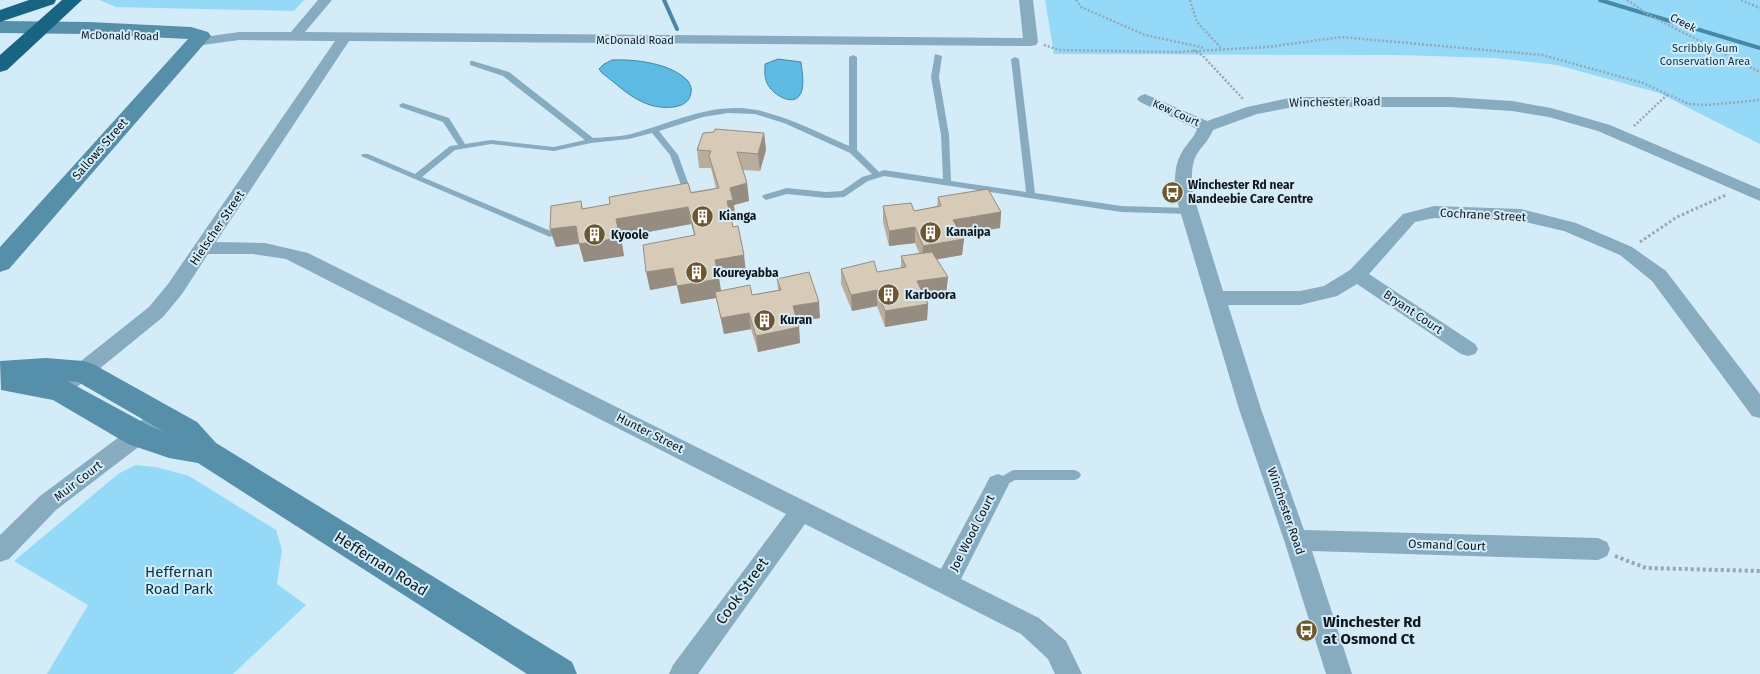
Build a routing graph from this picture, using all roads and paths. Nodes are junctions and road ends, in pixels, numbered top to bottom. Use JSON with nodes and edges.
{"nodes":[{"id":1,"x":47,"y":0,"type":"edge"},
{"id":2,"x":52,"y":0,"type":"edge"},
{"id":3,"x":73,"y":0,"type":"edge"},
{"id":4,"x":325,"y":0,"type":"edge"},
{"id":5,"x":1026,"y":0,"type":"edge"},
{"id":6,"x":1076,"y":0,"type":"edge"},
{"id":7,"x":1190,"y":0,"type":"edge"},
{"id":8,"x":1627,"y":0,"type":"edge"},
{"id":9,"x":1742,"y":0,"type":"edge"},
{"id":10,"x":1760,"y":8,"type":"edge"},
{"id":11,"x":0,"y":16,"type":"edge"},
{"id":12,"x":16,"y":34,"type":"edge"},
{"id":13,"x":294,"y":37,"type":"junction"},
{"id":14,"x":344,"y":38,"type":"junction"},
{"id":15,"x":198,"y":39,"type":"junction"},
{"id":16,"x":1031,"y":42,"type":"junction"},
{"id":17,"x":1210,"y":49,"type":"junction"},
{"id":18,"x":1221,"y":49,"type":"junction"},
{"id":19,"x":1193,"y":50,"type":"junction"},
{"id":20,"x":938,"y":56,"type":"dead end"},
{"id":21,"x":852,"y":57,"type":"dead end"},
{"id":22,"x":1015,"y":59,"type":"dead end"},
{"id":23,"x":474,"y":63,"type":"dead end"},
{"id":24,"x":0,"y":66,"type":"edge"},
{"id":25,"x":1760,"y":72,"type":"edge"},
{"id":26,"x":1667,"y":94,"type":"junction"},
{"id":27,"x":1145,"y":99,"type":"dead end"},
{"id":28,"x":1760,"y":100,"type":"edge"},
{"id":29,"x":403,"y":105,"type":"dead end"},
{"id":30,"x":1253,"y":110,"type":"junction"},
{"id":31,"x":1206,"y":127,"type":"junction"},
{"id":32,"x":654,"y":130,"type":"junction"},
{"id":33,"x":1625,"y":136,"type":"junction"},
{"id":34,"x":591,"y":141,"type":"junction"},
{"id":35,"x":463,"y":146,"type":"junction"},
{"id":36,"x":853,"y":151,"type":"junction"},
{"id":37,"x":365,"y":156,"type":"dead end"},
{"id":38,"x":878,"y":175,"type":"junction"},
{"id":39,"x":416,"y":177,"type":"junction"},
{"id":40,"x":947,"y":182,"type":"junction"},
{"id":41,"x":686,"y":188,"type":"edge"},
{"id":42,"x":1743,"y":188,"type":"junction"},
{"id":43,"x":1031,"y":194,"type":"junction"},
{"id":44,"x":1760,"y":196,"type":"edge"},
{"id":45,"x":766,"y":197,"type":"dead end"},
{"id":46,"x":1189,"y":211,"type":"junction"},
{"id":47,"x":550,"y":234,"type":"edge"},
{"id":48,"x":203,"y":248,"type":"junction"},
{"id":49,"x":1626,"y":251,"type":"junction"},
{"id":50,"x":0,"y":263,"type":"edge"},
{"id":51,"x":1357,"y":275,"type":"junction"},
{"id":52,"x":1216,"y":298,"type":"junction"},
{"id":53,"x":1468,"y":349,"type":"dead end"},
{"id":54,"x":0,"y":372,"type":"edge"},
{"id":55,"x":83,"y":372,"type":"junction"},
{"id":56,"x":0,"y":382,"type":"edge"},
{"id":57,"x":59,"y":390,"type":"junction"},
{"id":58,"x":1760,"y":410,"type":"edge"},
{"id":59,"x":162,"y":417,"type":"junction"},
{"id":60,"x":138,"y":435,"type":"junction"},
{"id":61,"x":205,"y":452,"type":"junction"},
{"id":62,"x":1075,"y":475,"type":"dead end"},
{"id":63,"x":998,"y":484,"type":"joint"},
{"id":64,"x":802,"y":510,"type":"junction"},
{"id":65,"x":1296,"y":540,"type":"junction"},
{"id":66,"x":1598,"y":549,"type":"joint"},
{"id":67,"x":0,"y":551,"type":"edge"},
{"id":68,"x":1760,"y":571,"type":"edge"},
{"id":69,"x":947,"y":582,"type":"junction"},
{"id":70,"x":559,"y":674,"type":"edge"},
{"id":71,"x":682,"y":674,"type":"edge"},
{"id":72,"x":1069,"y":674,"type":"edge"},
{"id":73,"x":1340,"y":674,"type":"edge"}],
"edges":[{"from":1,"to":11,"type":"highway"},
{"from":2,"to":12,"type":"highway"},
{"from":3,"to":12,"type":"highway"},
{"from":4,"to":13,"type":"street"},
{"from":5,"to":16,"type":"street"},
{"from":6,"to":17,"type":"path"},
{"from":7,"to":18,"type":"path"},
{"from":8,"to":25,"type":"path","name":"Creek"},
{"from":9,"to":10,"type":"path"},
{"from":12,"to":15,"type":"street","name":"McDonald Road"},
{"from":12,"to":24,"type":"highway"},
{"from":13,"to":14,"type":"street","name":"McDonald Road"},
{"from":13,"to":15,"type":"street","name":"McDonald Road"},
{"from":14,"to":16,"type":"street","name":"McDonald Road"},
{"from":14,"to":48,"type":"street","name":"Hielscher Street"},
{"from":15,"to":50,"type":"street","name":"Sallows Street"},
{"from":16,"to":19,"type":"path"},
{"from":17,"to":18,"type":"path"},
{"from":17,"to":19,"type":"path"},
{"from":18,"to":26,"type":"path"},
{"from":19,"to":30,"type":"path"},
{"from":20,"to":40,"type":"lane"},
{"from":21,"to":36,"type":"lane"},
{"from":22,"to":43,"type":"lane"},
{"from":23,"to":34,"type":"lane"},
{"from":26,"to":28,"type":"path"},
{"from":26,"to":33,"type":"path"},
{"from":27,"to":31,"type":"street","name":"Kew Court"},
{"from":29,"to":35,"type":"lane"},
{"from":30,"to":31,"type":"street","name":"Winchester Road"},
{"from":30,"to":33,"type":"street","name":"Winchester Road"},
{"from":31,"to":46,"type":"street","name":"Winchester Road"},
{"from":32,"to":34,"type":"lane"},
{"from":32,"to":36,"type":"lane"},
{"from":32,"to":41,"type":"lane"},
{"from":33,"to":42,"type":"street","name":"Winchester Road"},
{"from":34,"to":35,"type":"lane"},
{"from":35,"to":39,"type":"lane"},
{"from":36,"to":38,"type":"lane"},
{"from":37,"to":39,"type":"lane"},
{"from":38,"to":40,"type":"lane"},
{"from":38,"to":45,"type":"lane"},
{"from":39,"to":47,"type":"lane"},
{"from":40,"to":43,"type":"lane"},
{"from":42,"to":44,"type":"street","name":"Winchester Road"},
{"from":42,"to":49,"type":"path"},
{"from":43,"to":46,"type":"lane"},
{"from":46,"to":52,"type":"street","name":"Winchester Road"},
{"from":48,"to":55,"type":"street","name":"Hielscher Street"},
{"from":48,"to":64,"type":"street","name":"Hunter Street"},
{"from":49,"to":51,"type":"street","name":"Cochrane Street"},
{"from":49,"to":58,"type":"street","name":"Cochrane Street"},
{"from":51,"to":52,"type":"street","name":"Cochrane Street"},
{"from":51,"to":53,"type":"street","name":"Bryant Court"},
{"from":52,"to":65,"type":"street","name":"Winchester Road"},
{"from":54,"to":55,"type":"street","name":"Heffernan Road"},
{"from":55,"to":57,"type":"street","name":"Hielscher Street"},
{"from":55,"to":59,"type":"street","name":"Heffernan Road"},
{"from":56,"to":57,"type":"street","name":"Heffernan Road"},
{"from":57,"to":60,"type":"street","name":"Heffernan Road"},
{"from":59,"to":60,"type":"street","name":"Muir Court"},
{"from":59,"to":61,"type":"street","name":"Heffernan Road"},
{"from":60,"to":61,"type":"street","name":"Heffernan Road"},
{"from":60,"to":67,"type":"street","name":"Muir Court"},
{"from":61,"to":70,"type":"street","name":"Heffernan Road"},
{"from":62,"to":63,"type":"lane"},
{"from":63,"to":69,"type":"street","name":"Joe Wood Court"},
{"from":64,"to":69,"type":"street","name":"Hunter Street"},
{"from":64,"to":71,"type":"street","name":"Cook Street"},
{"from":65,"to":66,"type":"street","name":"Osmand Court"},
{"from":65,"to":73,"type":"street","name":"Winchester Road"},
{"from":66,"to":68,"type":"path"},
{"from":69,"to":72,"type":"street","name":"Hunter Street"}]}
